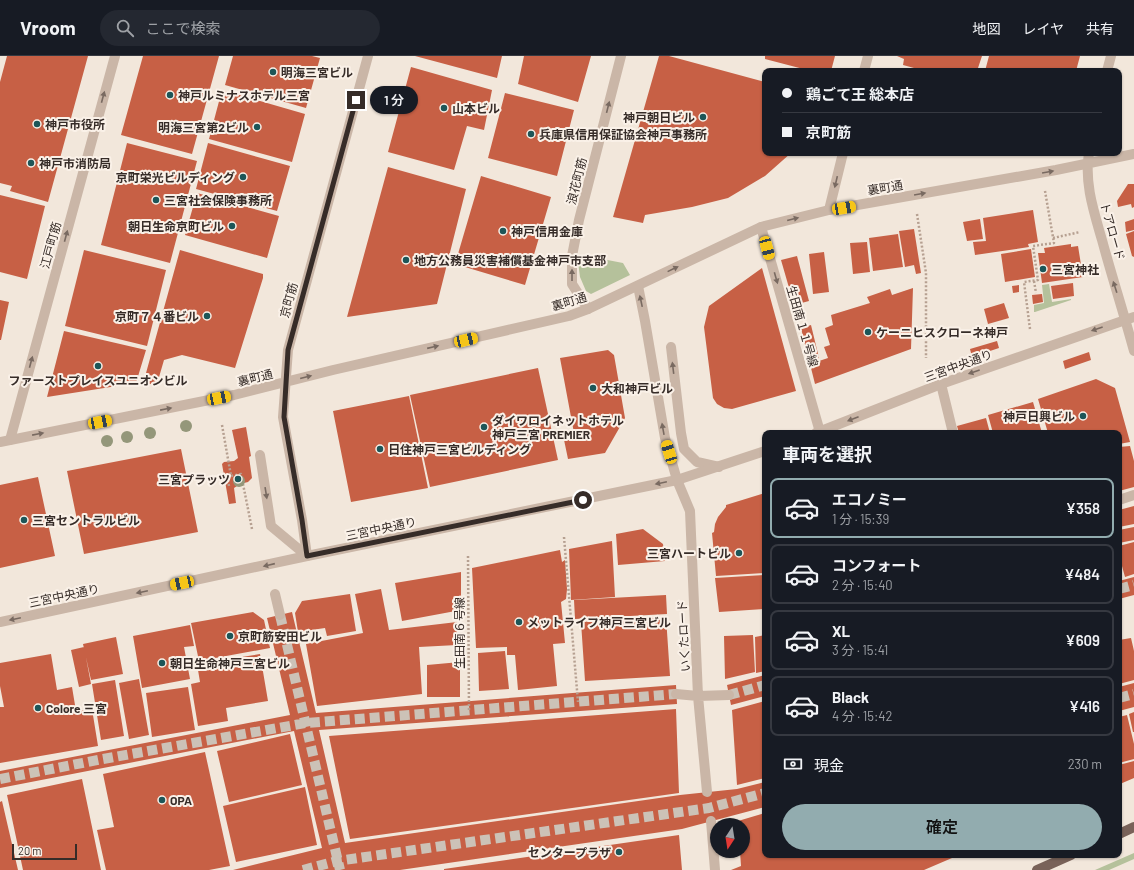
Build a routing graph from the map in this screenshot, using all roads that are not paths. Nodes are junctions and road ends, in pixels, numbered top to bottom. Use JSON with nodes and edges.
{"nodes":[{"id":1,"x":115,"y":56,"type":"edge"},
{"id":2,"x":368,"y":56,"type":"edge"},
{"id":3,"x":621,"y":56,"type":"edge"},
{"id":4,"x":868,"y":56,"type":"edge"},
{"id":5,"x":1111,"y":56,"type":"edge"},
{"id":6,"x":865,"y":68,"type":"edge"},
{"id":7,"x":1108,"y":68,"type":"edge"},
{"id":8,"x":1134,"y":154,"type":"edge"},
{"id":9,"x":1122,"y":155,"type":"edge"},
{"id":10,"x":842,"y":156,"type":"edge"},
{"id":11,"x":1111,"y":156,"type":"edge"},
{"id":12,"x":1088,"y":158,"type":"edge"},
{"id":13,"x":829,"y":210,"type":"junction"},
{"id":14,"x":761,"y":227,"type":"junction"},
{"id":15,"x":638,"y":286,"type":"junction"},
{"id":16,"x":588,"y":309,"type":"junction"},
{"id":17,"x":1130,"y":318,"type":"edge"},
{"id":18,"x":671,"y":347,"type":"dead end"},
{"id":19,"x":1134,"y":351,"type":"edge"},
{"id":20,"x":285,"y":382,"type":"junction"},
{"id":21,"x":941,"y":384,"type":"junction"},
{"id":22,"x":817,"y":430,"type":"edge"},
{"id":23,"x":823,"y":430,"type":"edge"},
{"id":24,"x":953,"y":430,"type":"edge"},
{"id":25,"x":5,"y":441,"type":"edge"},
{"id":26,"x":762,"y":452,"type":"edge"},
{"id":27,"x":260,"y":455,"type":"dead end"},
{"id":28,"x":719,"y":467,"type":"junction"},
{"id":29,"x":677,"y":480,"type":"junction"},
{"id":30,"x":1134,"y":495,"type":"edge"},
{"id":31,"x":1122,"y":499,"type":"edge"},
{"id":32,"x":307,"y":556,"type":"junction"},
{"id":33,"x":275,"y":594,"type":"dead end"},
{"id":34,"x":280,"y":615,"type":"tunnel mouth"},
{"id":35,"x":0,"y":622,"type":"edge"},
{"id":36,"x":676,"y":694,"type":"tunnel mouth"},
{"id":37,"x":728,"y":695,"type":"tunnel mouth"},
{"id":38,"x":698,"y":696,"type":"junction"},
{"id":39,"x":707,"y":792,"type":"dead end"},
{"id":40,"x":1134,"y":827,"type":"edge"},
{"id":41,"x":1122,"y":833,"type":"edge"},
{"id":42,"x":714,"y":858,"type":"edge"},
{"id":43,"x":1064,"y":858,"type":"edge"},
{"id":44,"x":715,"y":870,"type":"edge"},
{"id":45,"x":1037,"y":870,"type":"edge"}],
"edges":[{"from":25,"to":1,"type":"street","name":"江戸町筋","one_way":true},
{"from":2,"to":20,"type":"street","name":"京町筋"},
{"from":16,"to":3,"type":"street","name":"浪花町筋","one_way":true},
{"from":4,"to":6,"type":"street"},
{"from":5,"to":7,"type":"street"},
{"from":8,"to":9,"type":"street","name":"裏町通"},
{"from":10,"to":13,"type":"street","one_way":true},
{"from":11,"to":12,"type":"street","name":"裏町通"},
{"from":13,"to":12,"type":"street","name":"裏町通","one_way":true},
{"from":17,"to":12,"type":"street","name":"トアロード","one_way":true},
{"from":14,"to":13,"type":"street","name":"裏町通","one_way":true},
{"from":15,"to":14,"type":"street","name":"裏町通","one_way":true},
{"from":14,"to":22,"type":"street","name":"生田南１１号線","one_way":true},
{"from":15,"to":16,"type":"street","name":"裏町通"},
{"from":29,"to":15,"type":"street","name":"いくたロード","one_way":true},
{"from":20,"to":16,"type":"street","name":"裏町通","one_way":true},
{"from":17,"to":19,"type":"street","name":"トアロード"},
{"from":17,"to":21,"type":"street","name":"三宮中央通り","one_way":true},
{"from":28,"to":18,"type":"street","one_way":true},
{"from":25,"to":20,"type":"street","name":"裏町通","one_way":true},
{"from":20,"to":32,"type":"street","name":"京町筋"},
{"from":21,"to":23,"type":"street","name":"三宮中央通り","one_way":true},
{"from":21,"to":24,"type":"street"},
{"from":26,"to":28,"type":"street","name":"三宮中央通り"},
{"from":27,"to":32,"type":"street","one_way":true},
{"from":28,"to":29,"type":"street","name":"三宮中央通り"},
{"from":29,"to":32,"type":"street","name":"三宮中央通り","one_way":true},
{"from":29,"to":38,"type":"street","name":"いくたロード"},
{"from":30,"to":31,"type":"street"},
{"from":32,"to":35,"type":"street","name":"三宮中央通り","one_way":true},
{"from":33,"to":34,"type":"street"},
{"from":36,"to":38,"type":"street"},
{"from":37,"to":38,"type":"street"},
{"from":38,"to":39,"type":"street","name":"いくたロード"},
{"from":40,"to":41,"type":"main road"},
{"from":42,"to":44,"type":"street"},
{"from":43,"to":45,"type":"main road"}]}
